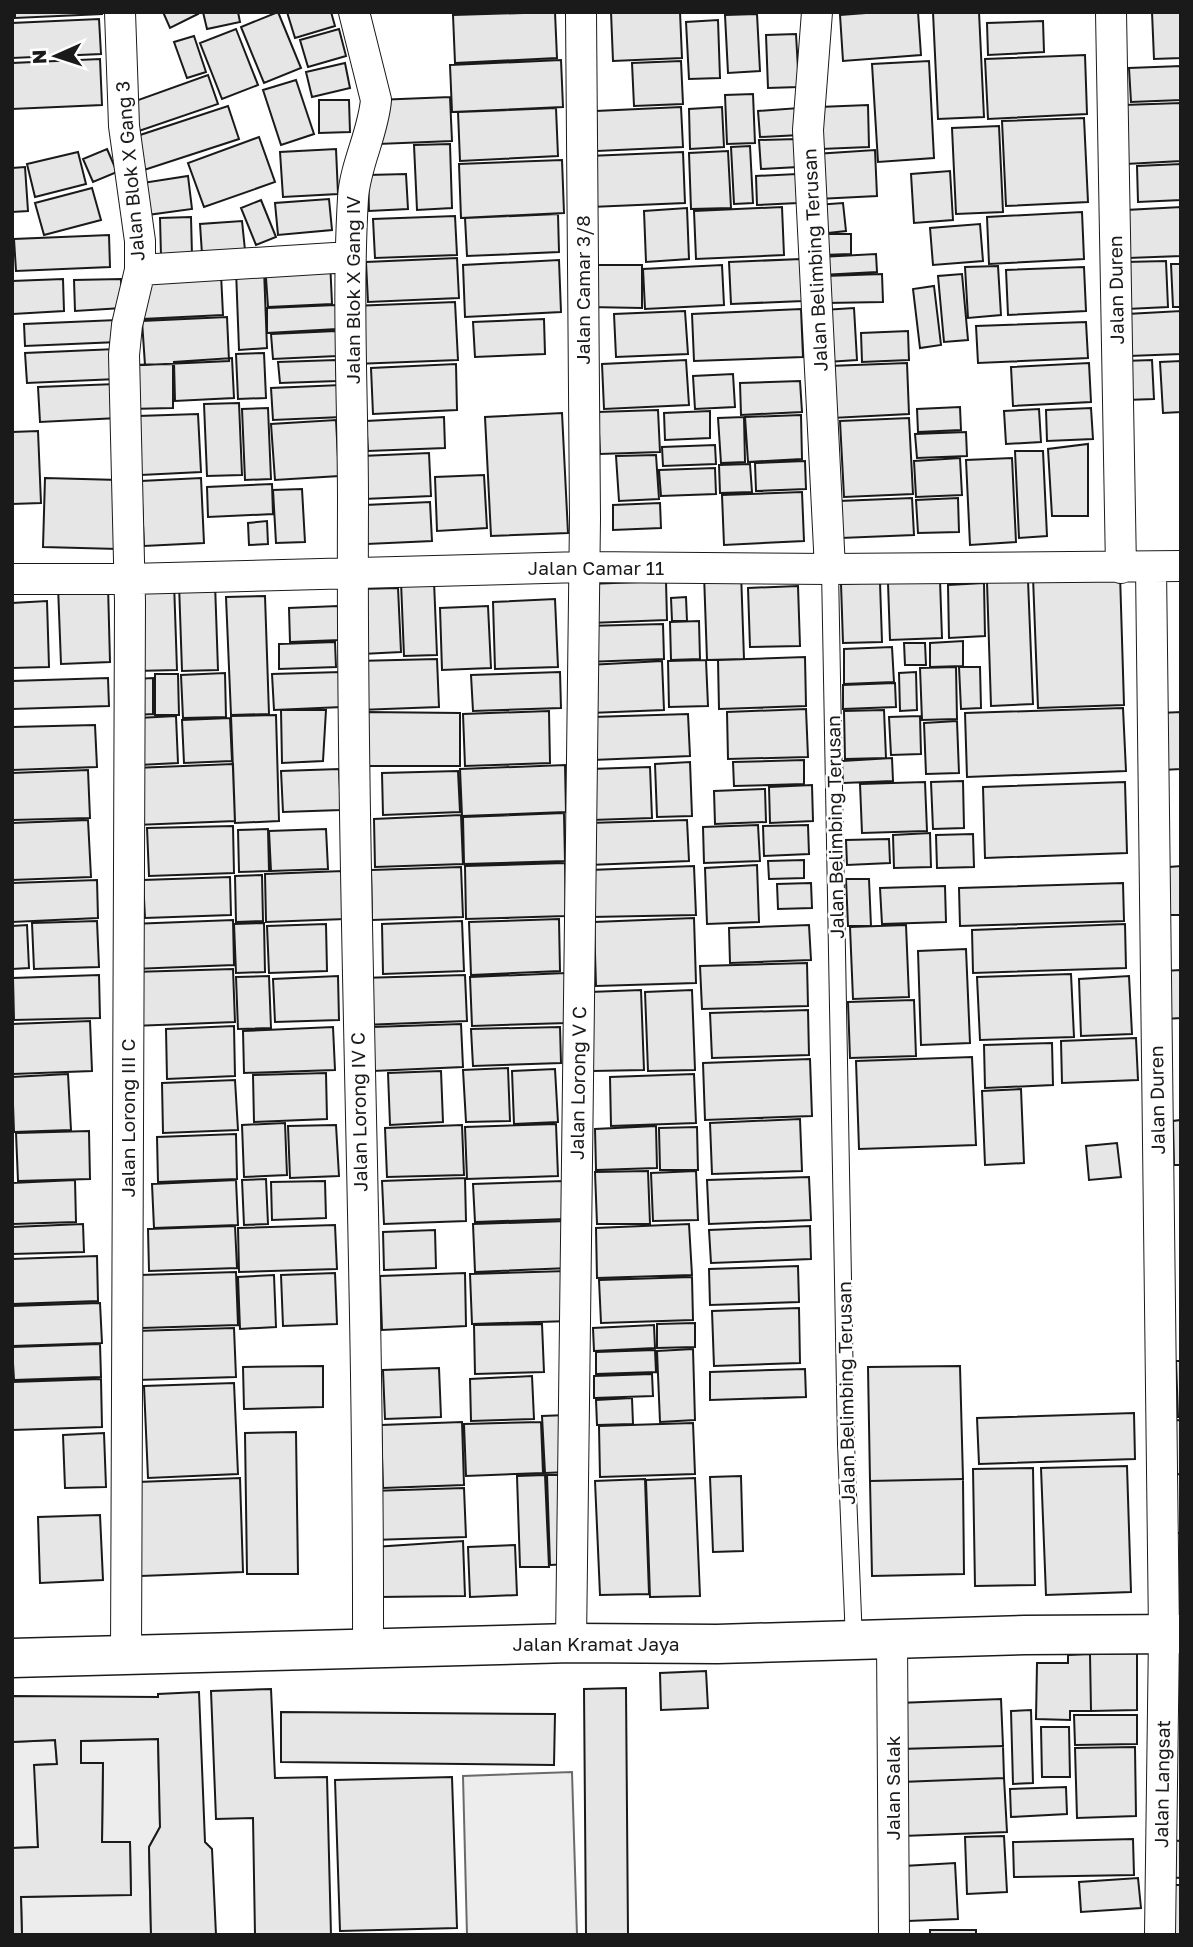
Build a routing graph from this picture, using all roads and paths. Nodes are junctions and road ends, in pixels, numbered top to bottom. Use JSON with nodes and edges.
{"nodes":[{"id":1,"x":120,"y":12,"type":"edge"},
{"id":2,"x":354,"y":12,"type":"edge"},
{"id":3,"x":581,"y":12,"type":"edge"},
{"id":4,"x":817,"y":12,"type":"edge"},
{"id":5,"x":1111,"y":12,"type":"edge"},
{"id":6,"x":350,"y":257,"type":"junction"},
{"id":7,"x":140,"y":270,"type":"junction"},
{"id":8,"x":1151,"y":566,"type":"junction"},
{"id":9,"x":1181,"y":566,"type":"edge"},
{"id":10,"x":583,"y":567,"type":"junction"},
{"id":11,"x":1121,"y":568,"type":"junction"},
{"id":12,"x":830,"y":569,"type":"junction"},
{"id":13,"x":352,"y":574,"type":"junction"},
{"id":14,"x":12,"y":579,"type":"edge"},
{"id":15,"x":128,"y":579,"type":"junction"},
{"id":16,"x":1172,"y":1634,"type":"edge"},
{"id":17,"x":892,"y":1640,"type":"junction"},
{"id":18,"x":854,"y":1641,"type":"junction"},
{"id":19,"x":571,"y":1643,"type":"junction"},
{"id":20,"x":368,"y":1650,"type":"junction"},
{"id":21,"x":126,"y":1657,"type":"junction"},
{"id":22,"x":12,"y":1658,"type":"edge"},
{"id":23,"x":894,"y":1935,"type":"edge"},
{"id":24,"x":1160,"y":1935,"type":"edge"}],
"edges":[{"from":1,"to":7,"type":"street","name":"Jalan Blok X Gang 3"},
{"from":2,"to":6,"type":"street","name":"Jalan Blok X Gang IV"},
{"from":3,"to":10,"type":"street","name":"Jalan Camar 3/8"},
{"from":4,"to":12,"type":"street","name":"Jalan Belimbing Terusan"},
{"from":5,"to":11,"type":"street","name":"Jalan Duren"},
{"from":6,"to":7,"type":"street"},
{"from":6,"to":13,"type":"street","name":"Jalan Blok X Gang IV"},
{"from":7,"to":15,"type":"street","name":"Jalan Blok X Gang 3"},
{"from":8,"to":9,"type":"street","name":"Jalan Camar 11"},
{"from":8,"to":11,"type":"street","name":"Jalan Camar 11"},
{"from":8,"to":16,"type":"street","name":"Jalan Duren"},
{"from":10,"to":12,"type":"street","name":"Jalan Camar 11"},
{"from":10,"to":13,"type":"street","name":"Jalan Camar 11"},
{"from":10,"to":19,"type":"street","name":"Jalan Lorong V C"},
{"from":11,"to":12,"type":"street","name":"Jalan Camar 11"},
{"from":12,"to":18,"type":"lane","name":"Jalan Belimbing Terusan"},
{"from":13,"to":15,"type":"street","name":"Jalan Camar 11"},
{"from":13,"to":20,"type":"street","name":"Jalan Lorong IV C"},
{"from":14,"to":15,"type":"street","name":"Jalan Camar 11"},
{"from":15,"to":21,"type":"street","name":"Jalan Lorong III C"},
{"from":16,"to":17,"type":"street","name":"Jalan Kramat Jaya"},
{"from":16,"to":24,"type":"street","name":"Jalan Langsat"},
{"from":17,"to":18,"type":"street","name":"Jalan Kramat Jaya"},
{"from":17,"to":23,"type":"street","name":"Jalan Salak"},
{"from":18,"to":19,"type":"street","name":"Jalan Kramat Jaya"},
{"from":19,"to":20,"type":"street","name":"Jalan Kramat Jaya"},
{"from":20,"to":21,"type":"street","name":"Jalan Kramat Jaya"},
{"from":21,"to":22,"type":"street","name":"Jalan Kramat Jaya"}]}
